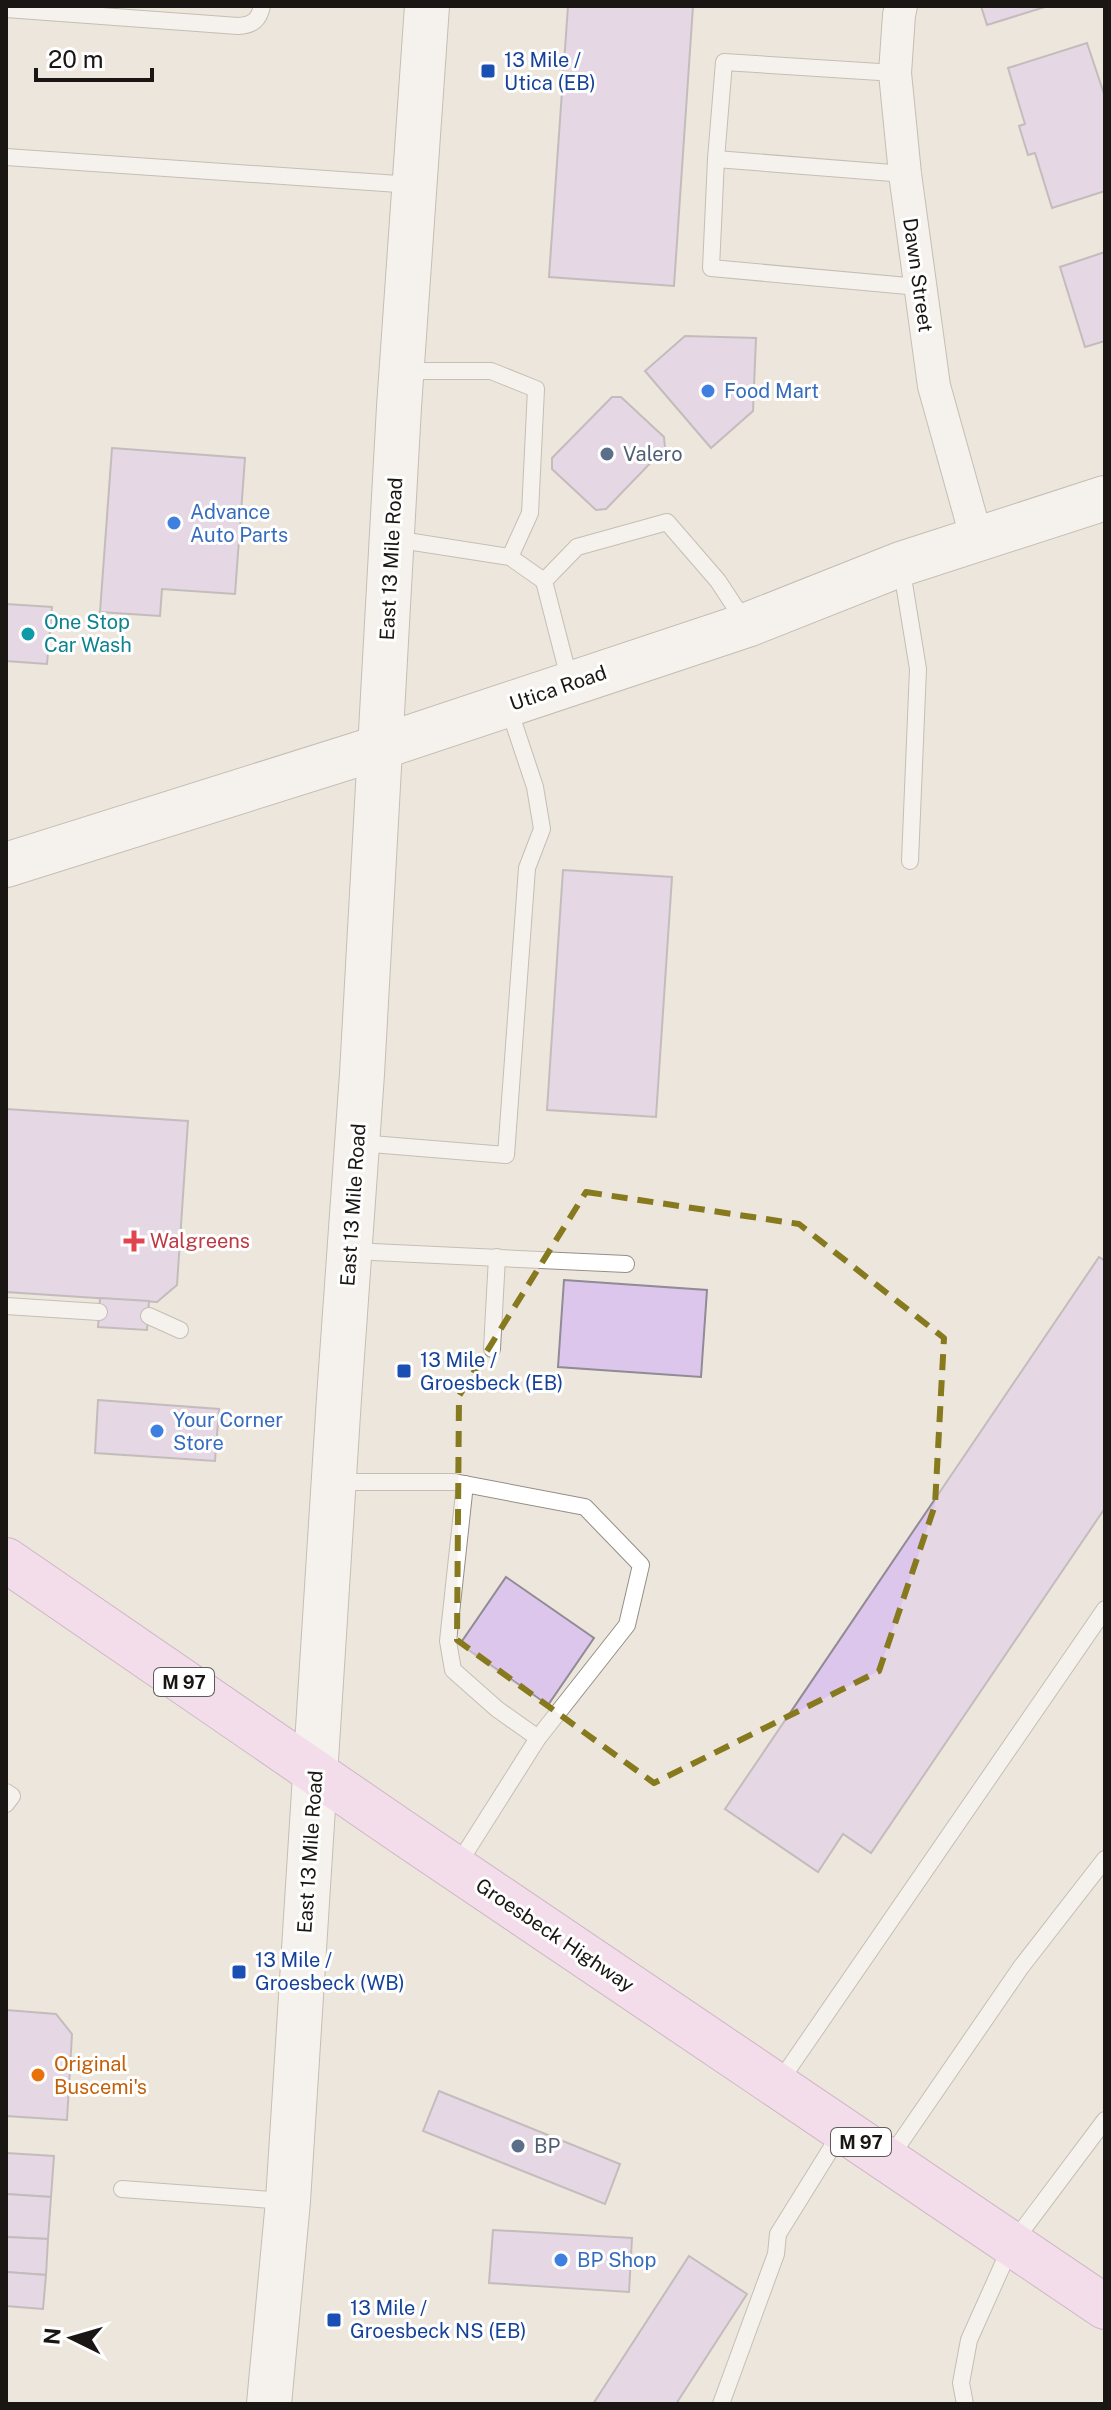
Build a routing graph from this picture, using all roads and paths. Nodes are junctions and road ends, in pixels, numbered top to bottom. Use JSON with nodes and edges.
{"nodes":[{"id":1,"x":262,"y":6,"type":"edge"},
{"id":2,"x":427,"y":6,"type":"edge"},
{"id":3,"x":901,"y":6,"type":"edge"},
{"id":4,"x":6,"y":9,"type":"edge"},
{"id":5,"x":895,"y":73,"type":"junction"},
{"id":6,"x":6,"y":157,"type":"edge"},
{"id":7,"x":716,"y":159,"type":"junction"},
{"id":8,"x":905,"y":174,"type":"junction"},
{"id":9,"x":415,"y":185,"type":"junction"},
{"id":10,"x":919,"y":287,"type":"junction"},
{"id":11,"x":402,"y":371,"type":"junction"},
{"id":12,"x":1105,"y":498,"type":"edge"},
{"id":13,"x":392,"y":539,"type":"junction"},
{"id":14,"x":977,"y":540,"type":"junction"},
{"id":15,"x":510,"y":557,"type":"junction"},
{"id":16,"x":901,"y":564,"type":"junction"},
{"id":17,"x":544,"y":581,"type":"junction"},
{"id":18,"x":747,"y":625,"type":"junction"},
{"id":19,"x":570,"y":684,"type":"junction"},
{"id":20,"x":508,"y":705,"type":"junction"},
{"id":21,"x":381,"y":747,"type":"junction"},
{"id":22,"x":910,"y":861,"type":"dead end"},
{"id":23,"x":6,"y":865,"type":"edge"},
{"id":24,"x":358,"y":1142,"type":"junction"},
{"id":25,"x":350,"y":1251,"type":"junction"},
{"id":26,"x":497,"y":1257,"type":"junction"},
{"id":27,"x":626,"y":1264,"type":"dead end"},
{"id":28,"x":6,"y":1306,"type":"edge"},
{"id":29,"x":99,"y":1312,"type":"dead end"},
{"id":30,"x":149,"y":1316,"type":"dead end"},
{"id":31,"x":180,"y":1330,"type":"dead end"},
{"id":32,"x":492,"y":1349,"type":"dead end"},
{"id":33,"x":334,"y":1482,"type":"junction"},
{"id":34,"x":465,"y":1484,"type":"junction"},
{"id":35,"x":6,"y":1560,"type":"edge"},
{"id":36,"x":1105,"y":1609,"type":"edge"},
{"id":37,"x":538,"y":1738,"type":"junction"},
{"id":38,"x":316,"y":1772,"type":"junction"},
{"id":39,"x":6,"y":1792,"type":"edge"},
{"id":40,"x":6,"y":1804,"type":"edge"},
{"id":41,"x":1105,"y":1859,"type":"edge"},
{"id":42,"x":456,"y":1868,"type":"junction"},
{"id":43,"x":777,"y":2085,"type":"junction"},
{"id":44,"x":1105,"y":2120,"type":"edge"},
{"id":45,"x":843,"y":2130,"type":"junction"},
{"id":46,"x":888,"y":2160,"type":"junction"},
{"id":47,"x":122,"y":2189,"type":"dead end"},
{"id":48,"x":288,"y":2201,"type":"junction"},
{"id":49,"x":1012,"y":2244,"type":"junction"},
{"id":50,"x":1105,"y":2307,"type":"edge"},
{"id":51,"x":269,"y":2404,"type":"edge"},
{"id":52,"x":721,"y":2404,"type":"edge"},
{"id":53,"x":965,"y":2404,"type":"edge"}],
"edges":[{"from":1,"to":4,"type":"lane"},
{"from":2,"to":9,"type":"main road","name":"East 13 Mile Road"},
{"from":3,"to":5,"type":"street","name":"Dawn Street"},
{"from":5,"to":7,"type":"lane"},
{"from":5,"to":8,"type":"street","name":"Dawn Street"},
{"from":6,"to":9,"type":"lane"},
{"from":7,"to":8,"type":"lane"},
{"from":7,"to":10,"type":"lane"},
{"from":8,"to":10,"type":"street","name":"Dawn Street"},
{"from":9,"to":11,"type":"main road","name":"East 13 Mile Road"},
{"from":10,"to":14,"type":"street","name":"Dawn Street"},
{"from":11,"to":13,"type":"main road","name":"East 13 Mile Road"},
{"from":11,"to":15,"type":"lane"},
{"from":12,"to":14,"type":"main road","name":"Utica Road"},
{"from":13,"to":15,"type":"lane"},
{"from":13,"to":21,"type":"main road","name":"East 13 Mile Road"},
{"from":14,"to":16,"type":"main road","name":"Utica Road"},
{"from":15,"to":17,"type":"lane"},
{"from":16,"to":18,"type":"main road","name":"Utica Road"},
{"from":16,"to":22,"type":"lane"},
{"from":17,"to":18,"type":"lane"},
{"from":17,"to":19,"type":"lane"},
{"from":18,"to":19,"type":"main road","name":"Utica Road"},
{"from":19,"to":20,"type":"main road","name":"Utica Road"},
{"from":20,"to":21,"type":"main road","name":"Utica Road"},
{"from":20,"to":24,"type":"lane"},
{"from":21,"to":23,"type":"main road","name":"Utica Road"},
{"from":21,"to":24,"type":"main road","name":"East 13 Mile Road"},
{"from":24,"to":25,"type":"main road","name":"East 13 Mile Road"},
{"from":25,"to":26,"type":"lane"},
{"from":25,"to":33,"type":"main road","name":"East 13 Mile Road"},
{"from":26,"to":27,"type":"lane"},
{"from":26,"to":32,"type":"lane"},
{"from":28,"to":29,"type":"lane"},
{"from":30,"to":31,"type":"lane"},
{"from":33,"to":34,"type":"lane"},
{"from":33,"to":38,"type":"main road","name":"East 13 Mile Road"},
{"from":34,"to":37,"type":"lane"},
{"from":34,"to":37,"type":"lane"},
{"from":35,"to":38,"type":"main road","name":"Groesbeck Highway","number":"M 97"},
{"from":36,"to":43,"type":"lane"},
{"from":37,"to":42,"type":"lane"},
{"from":38,"to":42,"type":"main road","name":"Groesbeck Highway","number":"M 97"},
{"from":38,"to":48,"type":"main road","name":"East 13 Mile Road"},
{"from":39,"to":40,"type":"lane"},
{"from":41,"to":46,"type":"lane"},
{"from":42,"to":43,"type":"main road","name":"Groesbeck Highway","number":"M 97"},
{"from":43,"to":45,"type":"main road","name":"Groesbeck Highway","number":"M 97"},
{"from":44,"to":49,"type":"lane"},
{"from":45,"to":46,"type":"main road","name":"Groesbeck Highway","number":"M 97"},
{"from":45,"to":52,"type":"lane"},
{"from":46,"to":49,"type":"main road","name":"Groesbeck Highway","number":"M 97"},
{"from":47,"to":48,"type":"lane"},
{"from":48,"to":51,"type":"main road","name":"East 13 Mile Road"},
{"from":49,"to":50,"type":"main road","name":"Groesbeck Highway","number":"M 97"},
{"from":49,"to":53,"type":"lane"}]}
